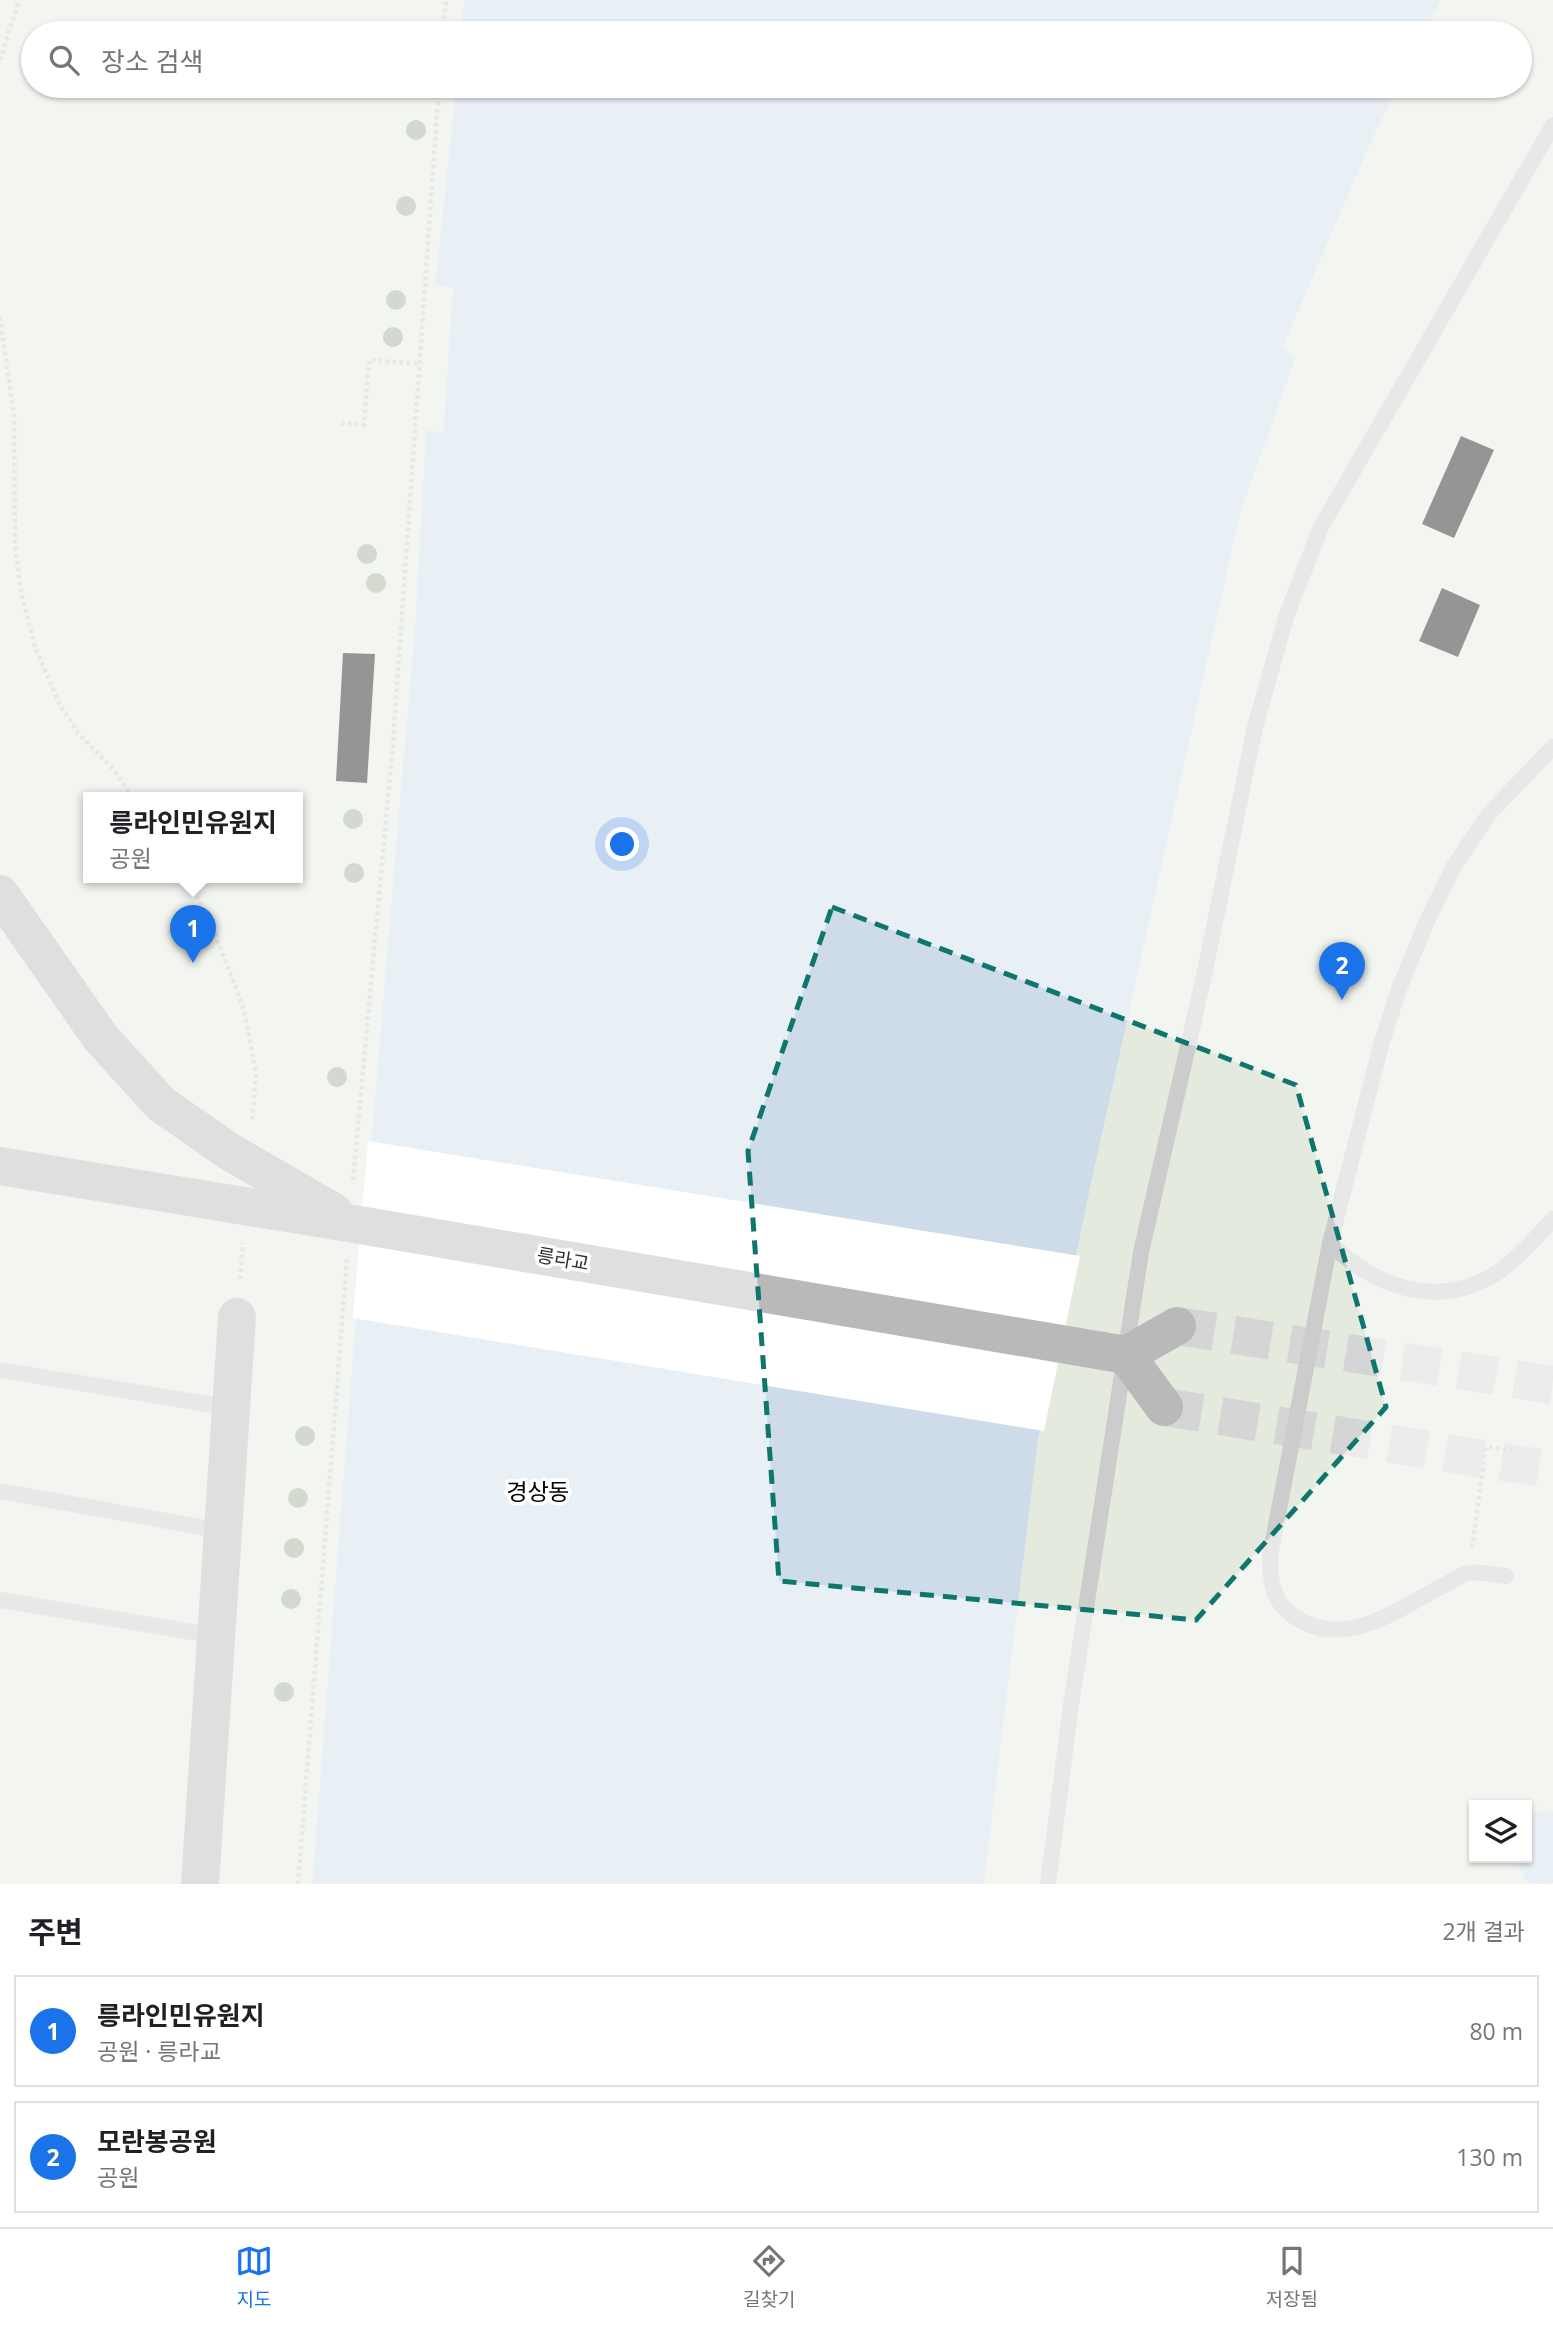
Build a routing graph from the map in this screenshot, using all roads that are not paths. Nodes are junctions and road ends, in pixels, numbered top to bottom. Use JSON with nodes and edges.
{"nodes":[{"id":1,"x":1553,"y":125,"type":"edge"},
{"id":2,"x":1553,"y":747,"type":"edge"},
{"id":3,"x":0,"y":894,"type":"edge"},
{"id":4,"x":0,"y":1166,"type":"edge"},
{"id":5,"x":1553,"y":1219,"type":"edge"},
{"id":6,"x":351,"y":1224,"type":"junction"},
{"id":7,"x":1330,"y":1243,"type":"junction"},
{"id":8,"x":237,"y":1317,"type":"road end"},
{"id":9,"x":1177,"y":1326,"type":"tunnel mouth"},
{"id":10,"x":1126,"y":1355,"type":"junction"},
{"id":11,"x":0,"y":1370,"type":"edge"},
{"id":12,"x":1164,"y":1407,"type":"tunnel mouth"},
{"id":13,"x":232,"y":1408,"type":"junction"},
{"id":14,"x":0,"y":1491,"type":"edge"},
{"id":15,"x":223,"y":1531,"type":"junction"},
{"id":16,"x":1506,"y":1576,"type":"dead end"},
{"id":17,"x":0,"y":1600,"type":"edge"},
{"id":18,"x":216,"y":1636,"type":"junction"},
{"id":19,"x":200,"y":1884,"type":"edge"},
{"id":20,"x":1048,"y":1884,"type":"edge"}],
"edges":[{"from":1,"to":20,"type":"lane"},
{"from":2,"to":7,"type":"lane"},
{"from":3,"to":6,"type":"main road","bridge":true},
{"from":4,"to":6,"type":"main road","name":"릉라교","bridge":true},
{"from":5,"to":7,"type":"lane"},
{"from":6,"to":10,"type":"main road","name":"릉라교","bridge":true},
{"from":7,"to":16,"type":"lane"},
{"from":8,"to":13,"type":"main road"},
{"from":9,"to":10,"type":"main road"},
{"from":10,"to":12,"type":"main road"},
{"from":11,"to":13,"type":"lane"},
{"from":13,"to":15,"type":"main road"},
{"from":14,"to":15,"type":"lane"},
{"from":15,"to":18,"type":"main road"},
{"from":17,"to":18,"type":"lane"},
{"from":18,"to":19,"type":"main road"}]}
